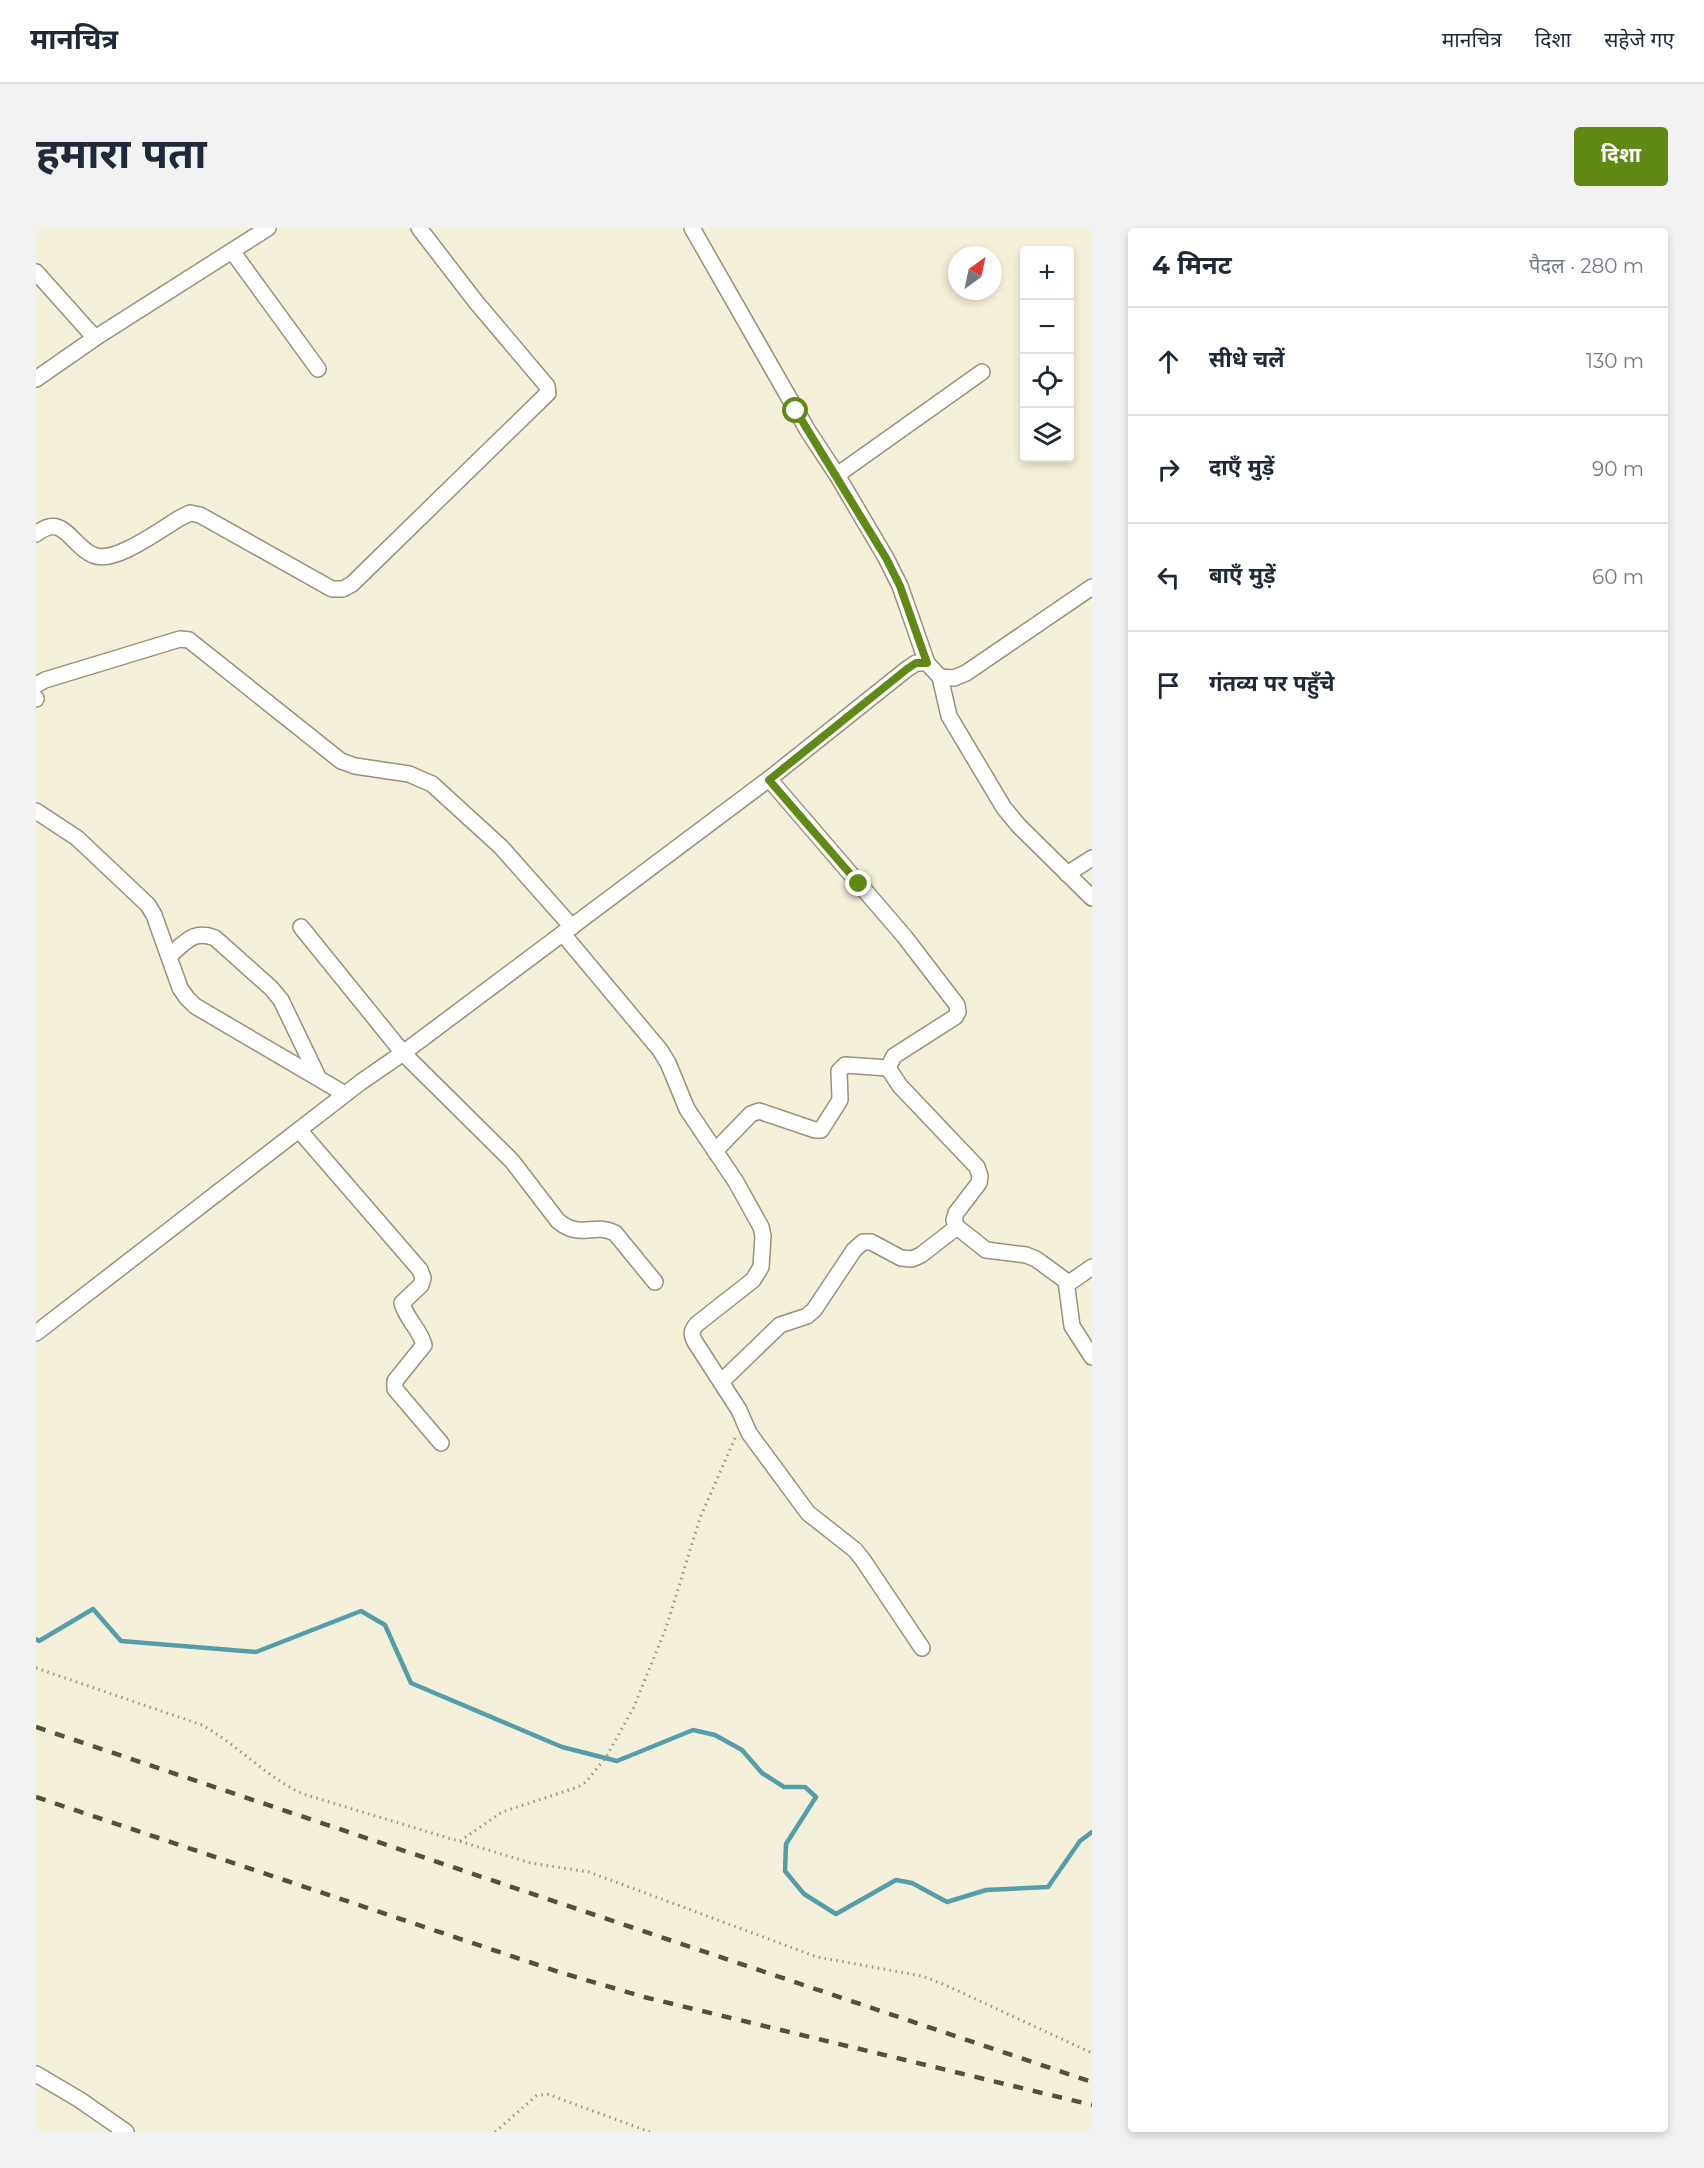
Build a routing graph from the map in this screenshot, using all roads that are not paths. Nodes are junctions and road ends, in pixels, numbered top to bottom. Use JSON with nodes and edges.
{"nodes":[{"id":1,"x":268,"y":228,"type":"edge"},
{"id":2,"x":419,"y":228,"type":"edge"},
{"id":3,"x":693,"y":228,"type":"edge"},
{"id":4,"x":232,"y":251,"type":"junction"},
{"id":5,"x":36,"y":272,"type":"edge"},
{"id":6,"x":94,"y":338,"type":"junction"},
{"id":7,"x":318,"y":369,"type":"dead end"},
{"id":8,"x":982,"y":372,"type":"dead end"},
{"id":9,"x":36,"y":379,"type":"edge"},
{"id":10,"x":837,"y":475,"type":"junction"},
{"id":11,"x":36,"y":534,"type":"edge"},
{"id":12,"x":1092,"y":587,"type":"edge"},
{"id":13,"x":927,"y":663,"type":"junction"},
{"id":14,"x":940,"y":677,"type":"junction"},
{"id":15,"x":36,"y":685,"type":"edge"},
{"id":16,"x":769,"y":780,"type":"junction"},
{"id":17,"x":36,"y":811,"type":"edge"},
{"id":18,"x":1092,"y":858,"type":"edge"},
{"id":19,"x":1067,"y":874,"type":"junction"},
{"id":20,"x":1092,"y":898,"type":"edge"},
{"id":21,"x":301,"y":927,"type":"dead end"},
{"id":22,"x":567,"y":930,"type":"junction"},
{"id":23,"x":169,"y":956,"type":"junction"},
{"id":24,"x":403,"y":1053,"type":"junction"},
{"id":25,"x":888,"y":1068,"type":"junction"},
{"id":26,"x":318,"y":1077,"type":"junction"},
{"id":27,"x":345,"y":1094,"type":"junction"},
{"id":28,"x":299,"y":1130,"type":"junction"},
{"id":29,"x":715,"y":1150,"type":"junction"},
{"id":30,"x":957,"y":1227,"type":"junction"},
{"id":31,"x":1092,"y":1267,"type":"edge"},
{"id":32,"x":1066,"y":1281,"type":"junction"},
{"id":33,"x":655,"y":1282,"type":"dead end"},
{"id":34,"x":36,"y":1333,"type":"edge"},
{"id":35,"x":1092,"y":1356,"type":"edge"},
{"id":36,"x":721,"y":1382,"type":"junction"},
{"id":37,"x":441,"y":1443,"type":"dead end"},
{"id":38,"x":922,"y":1648,"type":"dead end"},
{"id":39,"x":36,"y":2074,"type":"edge"},
{"id":40,"x":126,"y":2132,"type":"edge"}],
"edges":[{"from":1,"to":4,"type":"street"},
{"from":2,"to":11,"type":"street"},
{"from":3,"to":10,"type":"street"},
{"from":4,"to":6,"type":"street"},
{"from":4,"to":7,"type":"street"},
{"from":5,"to":6,"type":"street"},
{"from":6,"to":9,"type":"street"},
{"from":8,"to":10,"type":"street"},
{"from":10,"to":13,"type":"street"},
{"from":12,"to":14,"type":"street"},
{"from":13,"to":14,"type":"street"},
{"from":13,"to":16,"type":"street"},
{"from":14,"to":19,"type":"street"},
{"from":15,"to":22,"type":"street"},
{"from":16,"to":22,"type":"street"},
{"from":16,"to":25,"type":"street"},
{"from":17,"to":23,"type":"street"},
{"from":18,"to":19,"type":"street"},
{"from":19,"to":20,"type":"street"},
{"from":21,"to":24,"type":"street"},
{"from":22,"to":24,"type":"street"},
{"from":22,"to":29,"type":"street"},
{"from":23,"to":26,"type":"street"},
{"from":23,"to":26,"type":"street"},
{"from":24,"to":27,"type":"street"},
{"from":24,"to":33,"type":"street"},
{"from":25,"to":29,"type":"street"},
{"from":25,"to":30,"type":"street"},
{"from":26,"to":27,"type":"street"},
{"from":27,"to":28,"type":"street"},
{"from":28,"to":34,"type":"street"},
{"from":28,"to":37,"type":"street"},
{"from":29,"to":36,"type":"street"},
{"from":30,"to":32,"type":"street"},
{"from":30,"to":36,"type":"street"},
{"from":31,"to":32,"type":"street"},
{"from":32,"to":35,"type":"street"},
{"from":36,"to":38,"type":"street"},
{"from":39,"to":40,"type":"street"}]}
